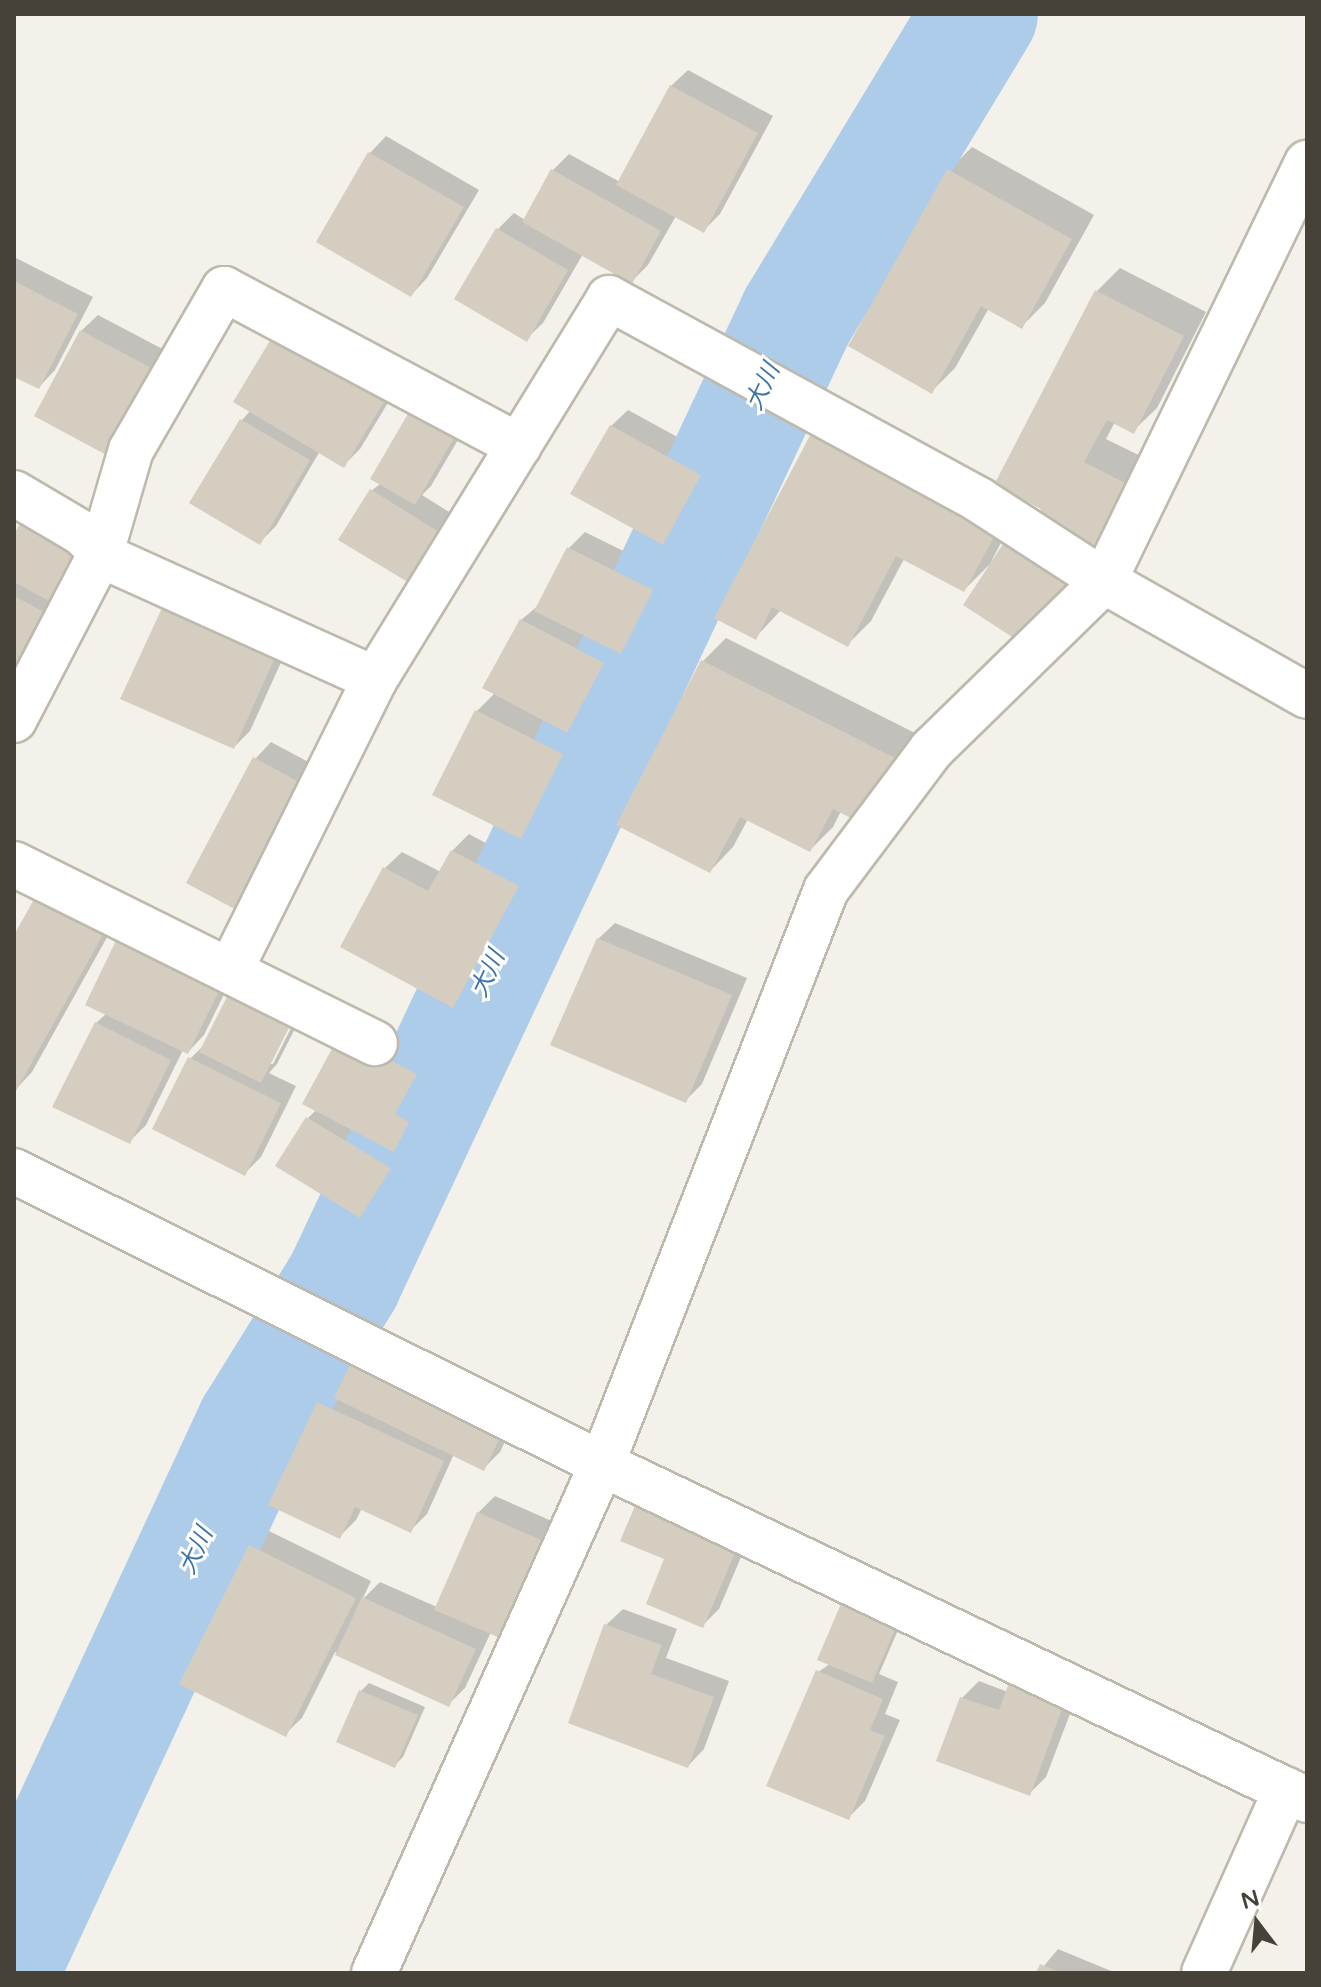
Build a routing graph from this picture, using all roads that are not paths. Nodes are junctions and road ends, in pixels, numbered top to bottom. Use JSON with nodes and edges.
{"nodes":[{"id":1,"x":1307,"y":163,"type":"edge"},
{"id":2,"x":519,"y":446,"type":"junction"},
{"id":3,"x":14,"y":493,"type":"edge"},
{"id":4,"x":101,"y":553,"type":"junction"},
{"id":5,"x":1104,"y":581,"type":"junction"},
{"id":6,"x":375,"y":679,"type":"junction"},
{"id":7,"x":1307,"y":696,"type":"edge"},
{"id":8,"x":14,"y":720,"type":"edge"},
{"id":9,"x":14,"y":864,"type":"edge"},
{"id":10,"x":230,"y":971,"type":"junction"},
{"id":11,"x":375,"y":1043,"type":"dead end"},
{"id":12,"x":14,"y":1171,"type":"edge"},
{"id":13,"x":602,"y":1464,"type":"junction"},
{"id":14,"x":1297,"y":1795,"type":"edge"},
{"id":15,"x":374,"y":1973,"type":"edge"},
{"id":16,"x":1204,"y":1973,"type":"edge"}],
"edges":[{"from":1,"to":5,"type":"street"},
{"from":2,"to":4,"type":"street"},
{"from":2,"to":5,"type":"street"},
{"from":2,"to":6,"type":"street"},
{"from":3,"to":4,"type":"street"},
{"from":4,"to":6,"type":"street"},
{"from":4,"to":8,"type":"street"},
{"from":5,"to":7,"type":"street"},
{"from":5,"to":13,"type":"street"},
{"from":6,"to":10,"type":"street"},
{"from":9,"to":10,"type":"street"},
{"from":10,"to":11,"type":"street"},
{"from":12,"to":13,"type":"street"},
{"from":13,"to":14,"type":"street"},
{"from":13,"to":15,"type":"street"},
{"from":14,"to":16,"type":"street"}]}
